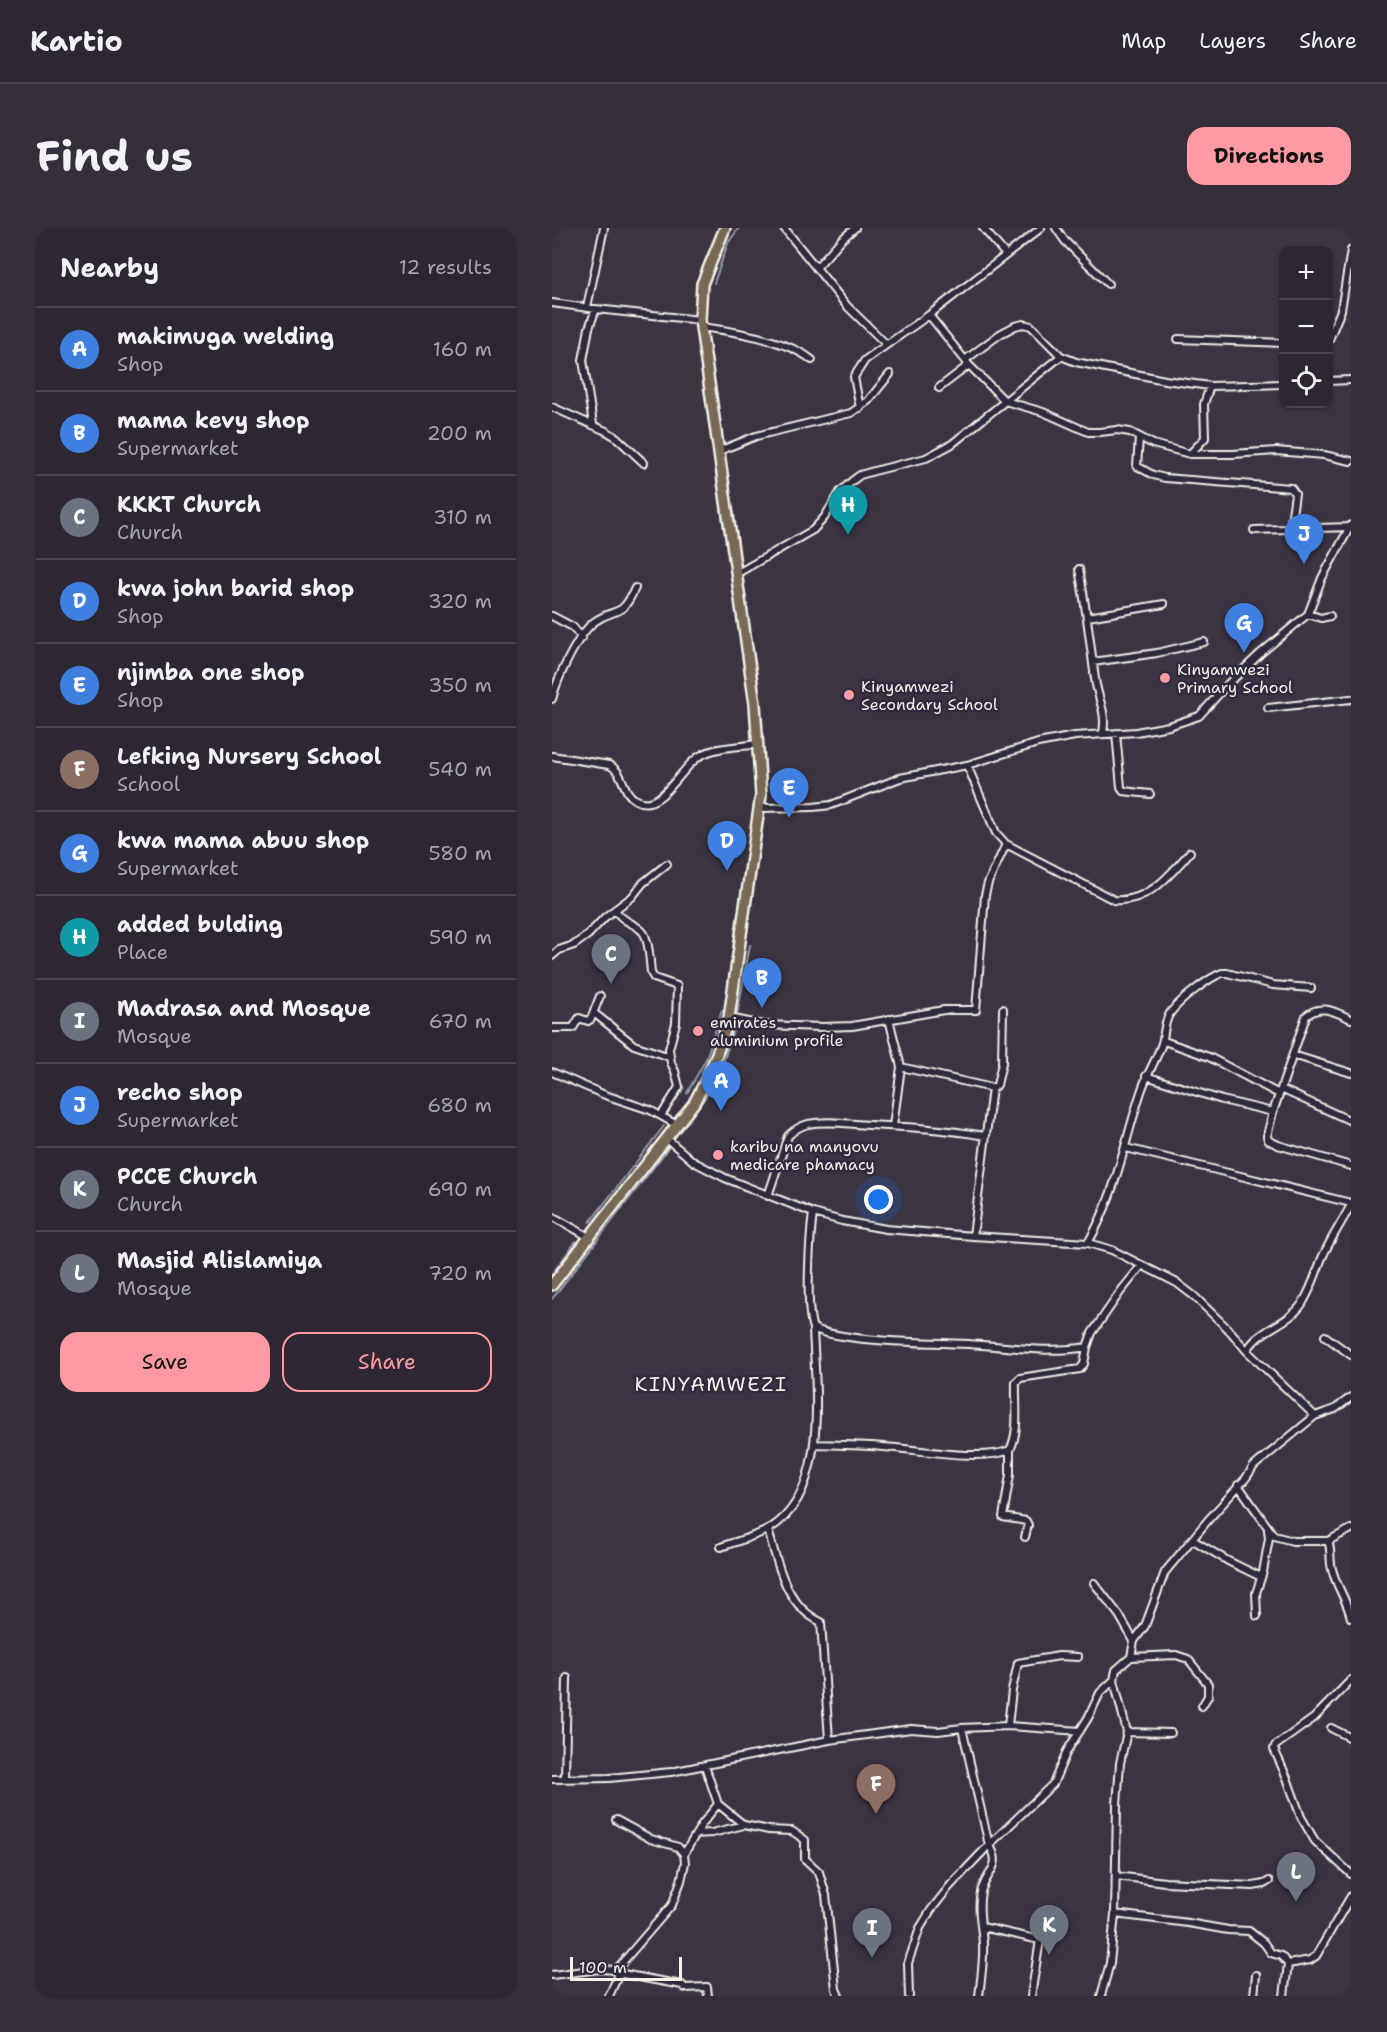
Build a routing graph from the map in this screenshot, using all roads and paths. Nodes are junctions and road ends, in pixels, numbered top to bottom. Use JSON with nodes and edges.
{"nodes":[{"id":1,"x":604,"y":228,"type":"edge"},
{"id":2,"x":725,"y":228,"type":"edge"},
{"id":3,"x":784,"y":228,"type":"edge"},
{"id":4,"x":855,"y":228,"type":"edge"},
{"id":5,"x":983,"y":228,"type":"edge"},
{"id":6,"x":1041,"y":228,"type":"edge"},
{"id":7,"x":1056,"y":228,"type":"edge"},
{"id":8,"x":1351,"y":250,"type":"edge"},
{"id":9,"x":1006,"y":255,"type":"junction"},
{"id":10,"x":816,"y":268,"type":"junction"},
{"id":11,"x":1108,"y":284,"type":"dead end"},
{"id":12,"x":552,"y":303,"type":"edge"},
{"id":13,"x":587,"y":307,"type":"junction"},
{"id":14,"x":596,"y":309,"type":"junction"},
{"id":15,"x":929,"y":315,"type":"junction"},
{"id":16,"x":700,"y":323,"type":"junction"},
{"id":17,"x":1333,"y":331,"type":"edge"},
{"id":18,"x":1178,"y":339,"type":"dead end"},
{"id":19,"x":1279,"y":343,"type":"edge"},
{"id":20,"x":886,"y":344,"type":"junction"},
{"id":21,"x":1061,"y":356,"type":"junction"},
{"id":22,"x":812,"y":360,"type":"dead end"},
{"id":23,"x":967,"y":362,"type":"junction"},
{"id":24,"x":890,"y":374,"type":"dead end"},
{"id":25,"x":1351,"y":380,"type":"edge"},
{"id":26,"x":1333,"y":381,"type":"edge"},
{"id":27,"x":1279,"y":384,"type":"edge"},
{"id":28,"x":1210,"y":386,"type":"junction"},
{"id":29,"x":939,"y":388,"type":"dead end"},
{"id":30,"x":1005,"y":401,"type":"junction"},
{"id":31,"x":552,"y":407,"type":"edge"},
{"id":32,"x":860,"y":408,"type":"junction"},
{"id":33,"x":593,"y":424,"type":"junction"},
{"id":34,"x":1139,"y":438,"type":"junction"},
{"id":35,"x":719,"y":451,"type":"junction"},
{"id":36,"x":1190,"y":454,"type":"junction"},
{"id":37,"x":1351,"y":461,"type":"edge"},
{"id":38,"x":644,"y":464,"type":"dead end"},
{"id":39,"x":1351,"y":526,"type":"edge"},
{"id":40,"x":1290,"y":529,"type":"junction"},
{"id":41,"x":1254,"y":530,"type":"dead end"},
{"id":42,"x":1079,"y":569,"type":"dead end"},
{"id":43,"x":736,"y":574,"type":"junction"},
{"id":44,"x":635,"y":588,"type":"dead end"},
{"id":45,"x":1164,"y":604,"type":"dead end"},
{"id":46,"x":1308,"y":614,"type":"junction"},
{"id":47,"x":552,"y":616,"type":"edge"},
{"id":48,"x":1330,"y":616,"type":"dead end"},
{"id":49,"x":1088,"y":617,"type":"junction"},
{"id":50,"x":582,"y":639,"type":"junction"},
{"id":51,"x":1204,"y":642,"type":"dead end"},
{"id":52,"x":1094,"y":662,"type":"junction"},
{"id":53,"x":563,"y":668,"type":"junction"},
{"id":54,"x":552,"y":677,"type":"edge"},
{"id":55,"x":552,"y":699,"type":"edge"},
{"id":56,"x":1351,"y":699,"type":"edge"},
{"id":57,"x":1268,"y":708,"type":"dead end"},
{"id":58,"x":1103,"y":733,"type":"junction"},
{"id":59,"x":1116,"y":733,"type":"junction"},
{"id":60,"x":759,"y":744,"type":"junction"},
{"id":61,"x":552,"y":756,"type":"edge"},
{"id":62,"x":968,"y":765,"type":"junction"},
{"id":63,"x":1150,"y":794,"type":"dead end"},
{"id":64,"x":760,"y":808,"type":"junction"},
{"id":65,"x":1006,"y":844,"type":"junction"},
{"id":66,"x":1190,"y":852,"type":"dead end"},
{"id":67,"x":667,"y":864,"type":"dead end"},
{"id":68,"x":616,"y":911,"type":"junction"},
{"id":69,"x":552,"y":956,"type":"edge"},
{"id":70,"x":1311,"y":988,"type":"dead end"},
{"id":71,"x":600,"y":996,"type":"dead end"},
{"id":72,"x":1003,"y":1009,"type":"dead end"},
{"id":73,"x":594,"y":1013,"type":"junction"},
{"id":74,"x":729,"y":1018,"type":"junction"},
{"id":75,"x":889,"y":1019,"type":"junction"},
{"id":76,"x":1351,"y":1019,"type":"edge"},
{"id":77,"x":552,"y":1028,"type":"edge"},
{"id":78,"x":1164,"y":1041,"type":"junction"},
{"id":79,"x":1293,"y":1055,"type":"junction"},
{"id":80,"x":669,"y":1057,"type":"junction"},
{"id":81,"x":901,"y":1067,"type":"junction"},
{"id":82,"x":552,"y":1073,"type":"edge"},
{"id":83,"x":1351,"y":1073,"type":"edge"},
{"id":84,"x":1146,"y":1076,"type":"junction"},
{"id":85,"x":992,"y":1088,"type":"junction"},
{"id":86,"x":1280,"y":1092,"type":"junction"},
{"id":87,"x":1273,"y":1112,"type":"junction"},
{"id":88,"x":662,"y":1116,"type":"junction"},
{"id":89,"x":1351,"y":1121,"type":"edge"},
{"id":90,"x":677,"y":1125,"type":"junction"},
{"id":91,"x":893,"y":1126,"type":"junction"},
{"id":92,"x":985,"y":1136,"type":"junction"},
{"id":93,"x":666,"y":1138,"type":"junction"},
{"id":94,"x":1126,"y":1148,"type":"junction"},
{"id":95,"x":1351,"y":1166,"type":"edge"},
{"id":96,"x":768,"y":1196,"type":"junction"},
{"id":97,"x":1351,"y":1204,"type":"edge"},
{"id":98,"x":813,"y":1213,"type":"junction"},
{"id":99,"x":552,"y":1216,"type":"edge"},
{"id":100,"x":973,"y":1236,"type":"junction"},
{"id":101,"x":589,"y":1238,"type":"junction"},
{"id":102,"x":1088,"y":1243,"type":"junction"},
{"id":103,"x":1142,"y":1266,"type":"junction"},
{"id":104,"x":552,"y":1285,"type":"edge"},
{"id":105,"x":813,"y":1328,"type":"junction"},
{"id":106,"x":1325,"y":1336,"type":"dead end"},
{"id":107,"x":1087,"y":1347,"type":"junction"},
{"id":108,"x":1247,"y":1352,"type":"junction"},
{"id":109,"x":1351,"y":1355,"type":"edge"},
{"id":110,"x":1351,"y":1397,"type":"edge"},
{"id":111,"x":1314,"y":1416,"type":"junction"},
{"id":112,"x":814,"y":1444,"type":"junction"},
{"id":113,"x":1010,"y":1450,"type":"junction"},
{"id":114,"x":1238,"y":1485,"type":"junction"},
{"id":115,"x":1351,"y":1528,"type":"edge"},
{"id":116,"x":1268,"y":1529,"type":"junction"},
{"id":117,"x":768,"y":1530,"type":"junction"},
{"id":118,"x":1025,"y":1537,"type":"dead end"},
{"id":119,"x":1193,"y":1540,"type":"junction"},
{"id":120,"x":1328,"y":1541,"type":"junction"},
{"id":121,"x":721,"y":1547,"type":"dead end"},
{"id":122,"x":1261,"y":1577,"type":"junction"},
{"id":123,"x":1094,"y":1583,"type":"dead end"},
{"id":124,"x":1257,"y":1616,"type":"dead end"},
{"id":125,"x":1351,"y":1617,"type":"edge"},
{"id":126,"x":1134,"y":1641,"type":"junction"},
{"id":127,"x":1078,"y":1657,"type":"dead end"},
{"id":128,"x":1131,"y":1657,"type":"junction"},
{"id":129,"x":567,"y":1678,"type":"dead end"},
{"id":130,"x":1114,"y":1680,"type":"junction"},
{"id":131,"x":1351,"y":1680,"type":"edge"},
{"id":132,"x":1202,"y":1706,"type":"dead end"},
{"id":133,"x":1008,"y":1726,"type":"junction"},
{"id":134,"x":962,"y":1728,"type":"junction"},
{"id":135,"x":1331,"y":1728,"type":"dead end"},
{"id":136,"x":1080,"y":1731,"type":"junction"},
{"id":137,"x":1127,"y":1732,"type":"junction"},
{"id":138,"x":1171,"y":1733,"type":"dead end"},
{"id":139,"x":1351,"y":1738,"type":"edge"},
{"id":140,"x":829,"y":1740,"type":"junction"},
{"id":141,"x":705,"y":1766,"type":"junction"},
{"id":142,"x":565,"y":1778,"type":"junction"},
{"id":143,"x":552,"y":1779,"type":"edge"},
{"id":144,"x":718,"y":1804,"type":"junction"},
{"id":145,"x":616,"y":1820,"type":"dead end"},
{"id":146,"x":744,"y":1825,"type":"junction"},
{"id":147,"x":696,"y":1834,"type":"junction"},
{"id":148,"x":988,"y":1845,"type":"junction"},
{"id":149,"x":684,"y":1854,"type":"junction"},
{"id":150,"x":1351,"y":1874,"type":"edge"},
{"id":151,"x":1116,"y":1876,"type":"junction"},
{"id":152,"x":1269,"y":1881,"type":"dead end"},
{"id":153,"x":1351,"y":1896,"type":"edge"},
{"id":154,"x":1115,"y":1914,"type":"junction"},
{"id":155,"x":982,"y":1927,"type":"junction"},
{"id":156,"x":1288,"y":1964,"type":"junction"},
{"id":157,"x":617,"y":1971,"type":"junction"},
{"id":158,"x":552,"y":1975,"type":"edge"},
{"id":159,"x":1256,"y":1975,"type":"dead end"},
{"id":160,"x":609,"y":1996,"type":"edge"},
{"id":161,"x":708,"y":1996,"type":"edge"},
{"id":162,"x":839,"y":1996,"type":"edge"},
{"id":163,"x":909,"y":1996,"type":"edge"},
{"id":164,"x":979,"y":1996,"type":"edge"},
{"id":165,"x":1032,"y":1996,"type":"edge"},
{"id":166,"x":1101,"y":1996,"type":"edge"},
{"id":167,"x":1254,"y":1996,"type":"edge"},
{"id":168,"x":1284,"y":1996,"type":"edge"}],
"edges":[{"from":1,"to":13,"type":"street"},
{"from":2,"to":16,"type":"main road"},
{"from":3,"to":10,"type":"street"},
{"from":4,"to":10,"type":"street"},
{"from":5,"to":9,"type":"street"},
{"from":6,"to":9,"type":"street"},
{"from":7,"to":11,"type":"street"},
{"from":8,"to":17,"type":"street"},
{"from":9,"to":15,"type":"street"},
{"from":10,"to":20,"type":"street"},
{"from":12,"to":13,"type":"street"},
{"from":13,"to":14,"type":"street"},
{"from":14,"to":16,"type":"street"},
{"from":14,"to":33,"type":"street"},
{"from":15,"to":20,"type":"street"},
{"from":15,"to":23,"type":"street"},
{"from":16,"to":22,"type":"street"},
{"from":16,"to":35,"type":"main road"},
{"from":18,"to":19,"type":"street"},
{"from":20,"to":32,"type":"street"},
{"from":21,"to":23,"type":"street"},
{"from":21,"to":28,"type":"street"},
{"from":21,"to":30,"type":"street"},
{"from":23,"to":29,"type":"street"},
{"from":23,"to":30,"type":"street"},
{"from":24,"to":32,"type":"street"},
{"from":25,"to":26,"type":"street"},
{"from":27,"to":28,"type":"street"},
{"from":28,"to":36,"type":"street"},
{"from":30,"to":34,"type":"street"},
{"from":30,"to":43,"type":"street"},
{"from":31,"to":33,"type":"street"},
{"from":32,"to":35,"type":"street"},
{"from":33,"to":38,"type":"street"},
{"from":34,"to":36,"type":"street"},
{"from":34,"to":40,"type":"street"},
{"from":35,"to":43,"type":"main road"},
{"from":36,"to":37,"type":"street"},
{"from":39,"to":40,"type":"street"},
{"from":39,"to":46,"type":"street"},
{"from":40,"to":41,"type":"street"},
{"from":42,"to":49,"type":"street"},
{"from":43,"to":60,"type":"main road"},
{"from":44,"to":50,"type":"street"},
{"from":45,"to":49,"type":"street"},
{"from":46,"to":48,"type":"street"},
{"from":46,"to":59,"type":"street"},
{"from":47,"to":50,"type":"street"},
{"from":49,"to":52,"type":"street"},
{"from":50,"to":53,"type":"street"},
{"from":51,"to":52,"type":"street"},
{"from":52,"to":58,"type":"street"},
{"from":53,"to":54,"type":"street"},
{"from":53,"to":55,"type":"street"},
{"from":56,"to":57,"type":"street"},
{"from":58,"to":59,"type":"street"},
{"from":58,"to":62,"type":"street"},
{"from":59,"to":63,"type":"street"},
{"from":60,"to":61,"type":"street"},
{"from":60,"to":64,"type":"main road"},
{"from":62,"to":64,"type":"street"},
{"from":62,"to":65,"type":"street"},
{"from":64,"to":74,"type":"main road"},
{"from":65,"to":66,"type":"street"},
{"from":65,"to":75,"type":"street"},
{"from":67,"to":68,"type":"street"},
{"from":68,"to":69,"type":"street"},
{"from":68,"to":80,"type":"street"},
{"from":70,"to":78,"type":"street"},
{"from":71,"to":73,"type":"street"},
{"from":72,"to":85,"type":"street"},
{"from":73,"to":77,"type":"street"},
{"from":73,"to":80,"type":"street"},
{"from":74,"to":75,"type":"street"},
{"from":74,"to":90,"type":"main road"},
{"from":75,"to":81,"type":"street"},
{"from":76,"to":79,"type":"street"},
{"from":78,"to":84,"type":"street"},
{"from":78,"to":86,"type":"street"},
{"from":79,"to":83,"type":"street"},
{"from":79,"to":86,"type":"street"},
{"from":80,"to":88,"type":"street"},
{"from":81,"to":85,"type":"street"},
{"from":81,"to":91,"type":"street"},
{"from":82,"to":88,"type":"street"},
{"from":84,"to":87,"type":"street"},
{"from":84,"to":94,"type":"street"},
{"from":85,"to":92,"type":"street"},
{"from":86,"to":87,"type":"street"},
{"from":86,"to":89,"type":"street"},
{"from":87,"to":95,"type":"street"},
{"from":88,"to":90,"type":"street"},
{"from":90,"to":93,"type":"main road"},
{"from":91,"to":92,"type":"street"},
{"from":91,"to":96,"type":"street"},
{"from":92,"to":100,"type":"street"},
{"from":93,"to":96,"type":"street"},
{"from":93,"to":101,"type":"main road"},
{"from":94,"to":97,"type":"street"},
{"from":94,"to":102,"type":"street"},
{"from":96,"to":98,"type":"street"},
{"from":97,"to":108,"type":"street"},
{"from":98,"to":100,"type":"street"},
{"from":98,"to":105,"type":"street"},
{"from":99,"to":101,"type":"street"},
{"from":100,"to":102,"type":"street"},
{"from":101,"to":104,"type":"main road"},
{"from":102,"to":103,"type":"street"},
{"from":103,"to":107,"type":"street"},
{"from":103,"to":108,"type":"street"},
{"from":105,"to":107,"type":"street"},
{"from":105,"to":112,"type":"street"},
{"from":106,"to":109,"type":"street"},
{"from":107,"to":113,"type":"street"},
{"from":108,"to":111,"type":"street"},
{"from":110,"to":111,"type":"street"},
{"from":111,"to":114,"type":"street"},
{"from":112,"to":113,"type":"street"},
{"from":112,"to":117,"type":"street"},
{"from":113,"to":118,"type":"street"},
{"from":114,"to":116,"type":"street"},
{"from":114,"to":119,"type":"street"},
{"from":115,"to":120,"type":"street"},
{"from":116,"to":120,"type":"street"},
{"from":116,"to":122,"type":"street"},
{"from":117,"to":121,"type":"street"},
{"from":117,"to":140,"type":"street"},
{"from":119,"to":122,"type":"street"},
{"from":119,"to":126,"type":"street"},
{"from":120,"to":125,"type":"street"},
{"from":122,"to":124,"type":"street"},
{"from":123,"to":126,"type":"street"},
{"from":126,"to":128,"type":"street"},
{"from":127,"to":133,"type":"street"},
{"from":128,"to":130,"type":"street"},
{"from":128,"to":132,"type":"street"},
{"from":129,"to":142,"type":"street"},
{"from":130,"to":136,"type":"street"},
{"from":130,"to":137,"type":"street"},
{"from":131,"to":150,"type":"street"},
{"from":133,"to":134,"type":"street"},
{"from":133,"to":136,"type":"street"},
{"from":134,"to":140,"type":"street"},
{"from":134,"to":148,"type":"street"},
{"from":135,"to":139,"type":"street"},
{"from":136,"to":148,"type":"street"},
{"from":137,"to":138,"type":"street"},
{"from":137,"to":151,"type":"street"},
{"from":140,"to":141,"type":"street"},
{"from":141,"to":142,"type":"street"},
{"from":141,"to":144,"type":"street"},
{"from":142,"to":143,"type":"street"},
{"from":144,"to":146,"type":"street"},
{"from":144,"to":147,"type":"street"},
{"from":145,"to":149,"type":"street"},
{"from":146,"to":147,"type":"street"},
{"from":146,"to":162,"type":"street"},
{"from":147,"to":149,"type":"street"},
{"from":148,"to":155,"type":"street"},
{"from":148,"to":163,"type":"street"},
{"from":149,"to":157,"type":"street"},
{"from":151,"to":152,"type":"street"},
{"from":151,"to":154,"type":"street"},
{"from":153,"to":156,"type":"street"},
{"from":154,"to":156,"type":"street"},
{"from":154,"to":166,"type":"street"},
{"from":155,"to":164,"type":"street"},
{"from":155,"to":165,"type":"street"},
{"from":156,"to":168,"type":"street"},
{"from":157,"to":158,"type":"street"},
{"from":157,"to":160,"type":"street"},
{"from":157,"to":161,"type":"street"},
{"from":159,"to":167,"type":"street"}]}
